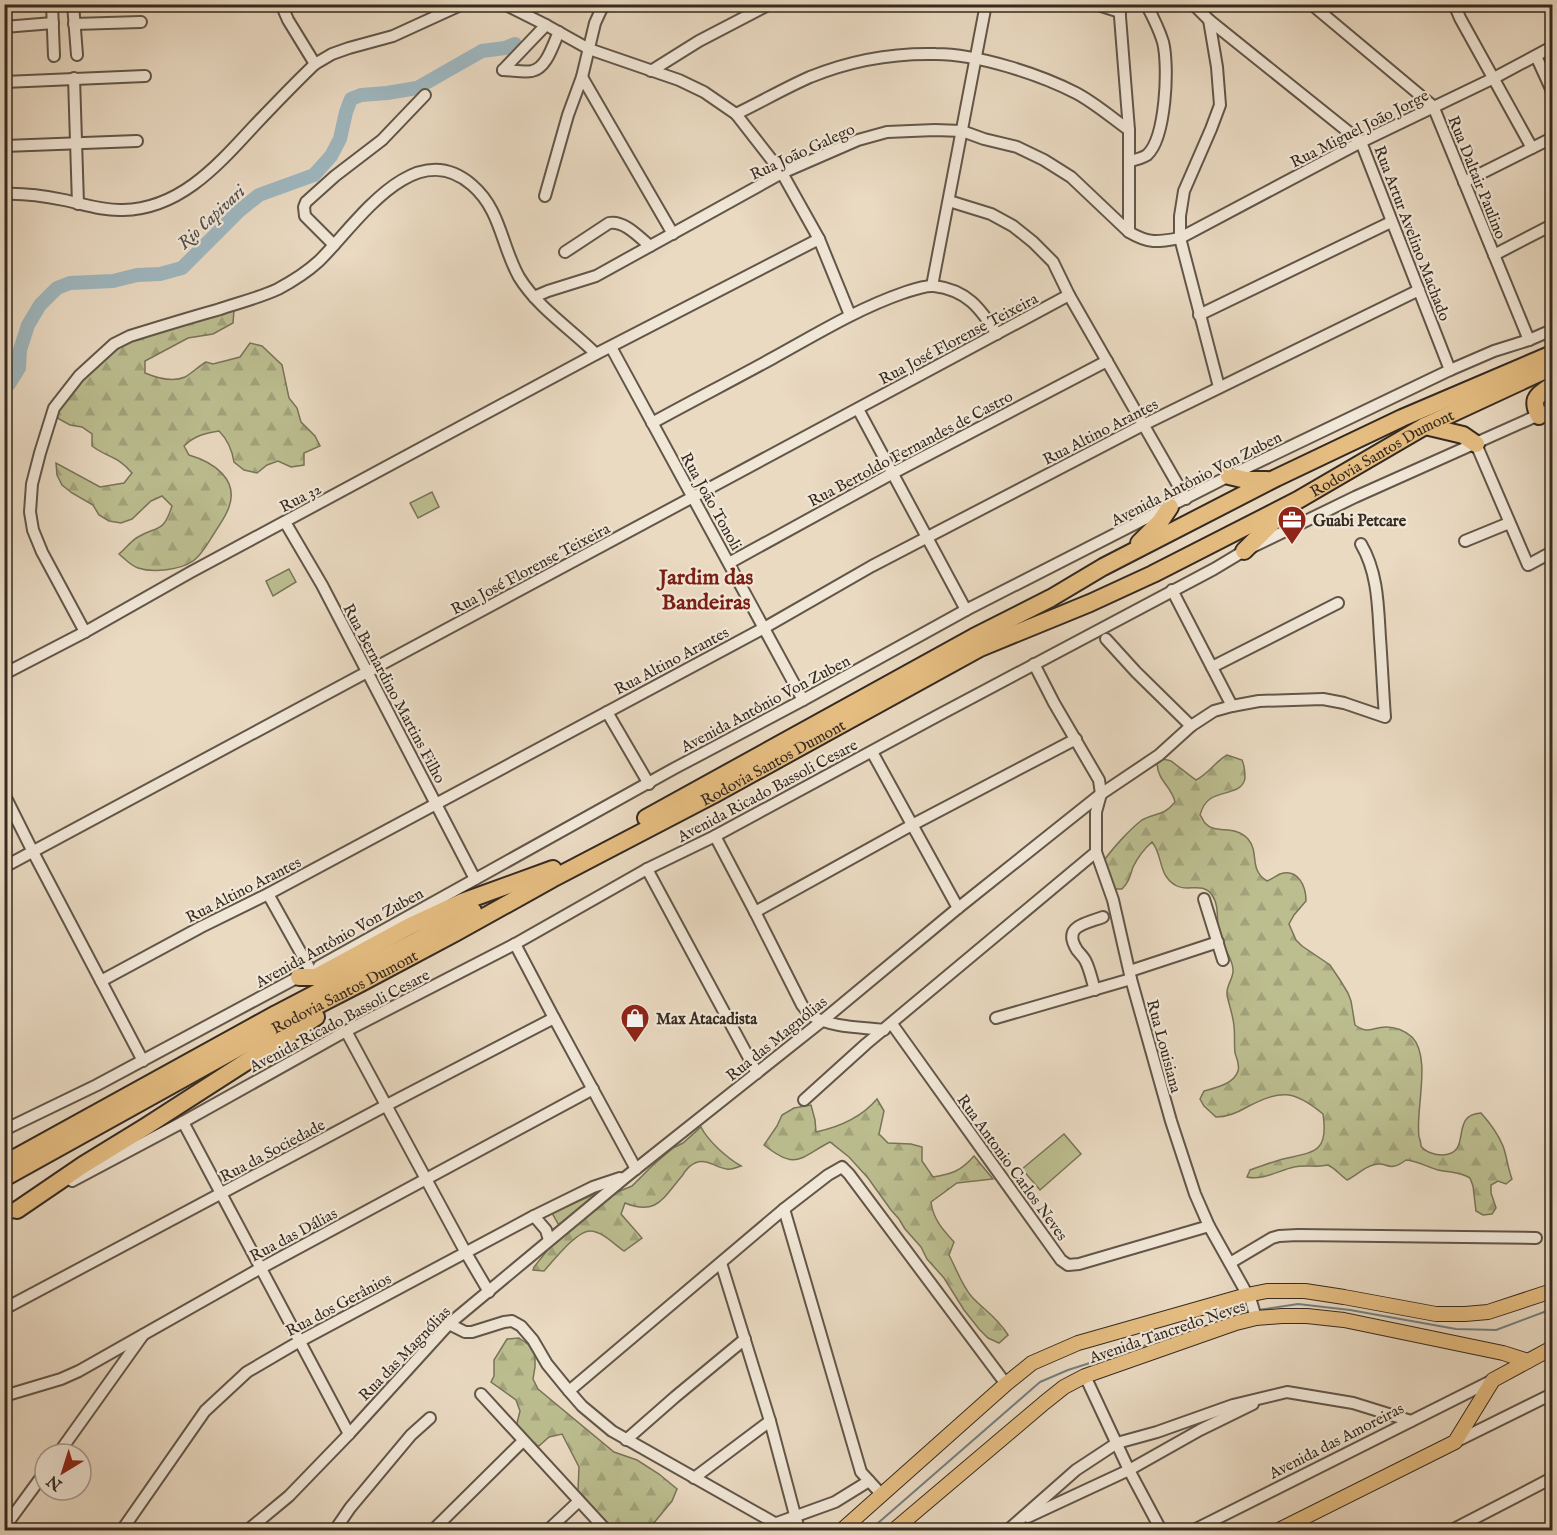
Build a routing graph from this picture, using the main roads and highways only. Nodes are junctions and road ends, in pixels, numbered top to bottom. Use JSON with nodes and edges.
{"nodes":[{"id":1,"x":1552,"y":354,"type":"edge"},
{"id":2,"x":1552,"y":367,"type":"edge"},
{"id":3,"x":1552,"y":385,"type":"edge"},
{"id":4,"x":1546,"y":413,"type":"edge"},
{"id":5,"x":1425,"y":426,"type":"junction"},
{"id":6,"x":1476,"y":444,"type":"road end"},
{"id":7,"x":1229,"y":476,"type":"road end"},
{"id":8,"x":1276,"y":477,"type":"junction"},
{"id":9,"x":1298,"y":500,"type":"junction"},
{"id":10,"x":1170,"y":507,"type":"road end"},
{"id":11,"x":1244,"y":551,"type":"road end"},
{"id":12,"x":1116,"y":560,"type":"junction"},
{"id":13,"x":553,"y":869,"type":"junction"},
{"id":14,"x":305,"y":974,"type":"road end"},
{"id":15,"x":361,"y":983,"type":"junction"},
{"id":16,"x":4,"y":1164,"type":"edge"},
{"id":17,"x":4,"y":1178,"type":"edge"},
{"id":18,"x":11,"y":1213,"type":"edge"},
{"id":19,"x":1552,"y":1291,"type":"edge"},
{"id":20,"x":1552,"y":1348,"type":"edge"},
{"id":21,"x":1503,"y":1353,"type":"junction"},
{"id":22,"x":1528,"y":1361,"type":"junction"},
{"id":23,"x":1512,"y":1370,"type":"junction"},
{"id":24,"x":842,"y":1530,"type":"edge"},
{"id":25,"x":894,"y":1530,"type":"edge"},
{"id":26,"x":1279,"y":1530,"type":"edge"}],
"edges":[{"from":1,"to":8,"type":"highway","name":"Rodovia Santos Dumont"},
{"from":2,"to":5,"type":"highway","name":"Rodovia Santos Dumont"},
{"from":3,"to":4,"type":"highway"},
{"from":5,"to":6,"type":"highway"},
{"from":5,"to":9,"type":"highway","name":"Rodovia Santos Dumont"},
{"from":7,"to":8,"type":"highway"},
{"from":8,"to":12,"type":"highway","name":"Rodovia Santos Dumont"},
{"from":9,"to":11,"type":"highway"},
{"from":9,"to":15,"type":"highway","name":"Rodovia Santos Dumont"},
{"from":10,"to":12,"type":"highway"},
{"from":12,"to":13,"type":"highway","name":"Rodovia Santos Dumont"},
{"from":13,"to":14,"type":"highway"},
{"from":13,"to":16,"type":"highway","name":"Rodovia Santos Dumont"},
{"from":15,"to":17,"type":"highway","name":"Rodovia Santos Dumont"},
{"from":15,"to":18,"type":"highway"},
{"from":19,"to":24,"type":"main road"},
{"from":20,"to":22,"type":"main road","name":"Avenida das Amoreiras"},
{"from":21,"to":22,"type":"main road","name":"Avenida Tancredo Neves"},
{"from":21,"to":23,"type":"main road"},
{"from":21,"to":25,"type":"main road","name":"Avenida Tancredo Neves"},
{"from":22,"to":23,"type":"main road","name":"Avenida das Amoreiras"},
{"from":23,"to":26,"type":"main road","name":"Avenida das Amoreiras"}]}
